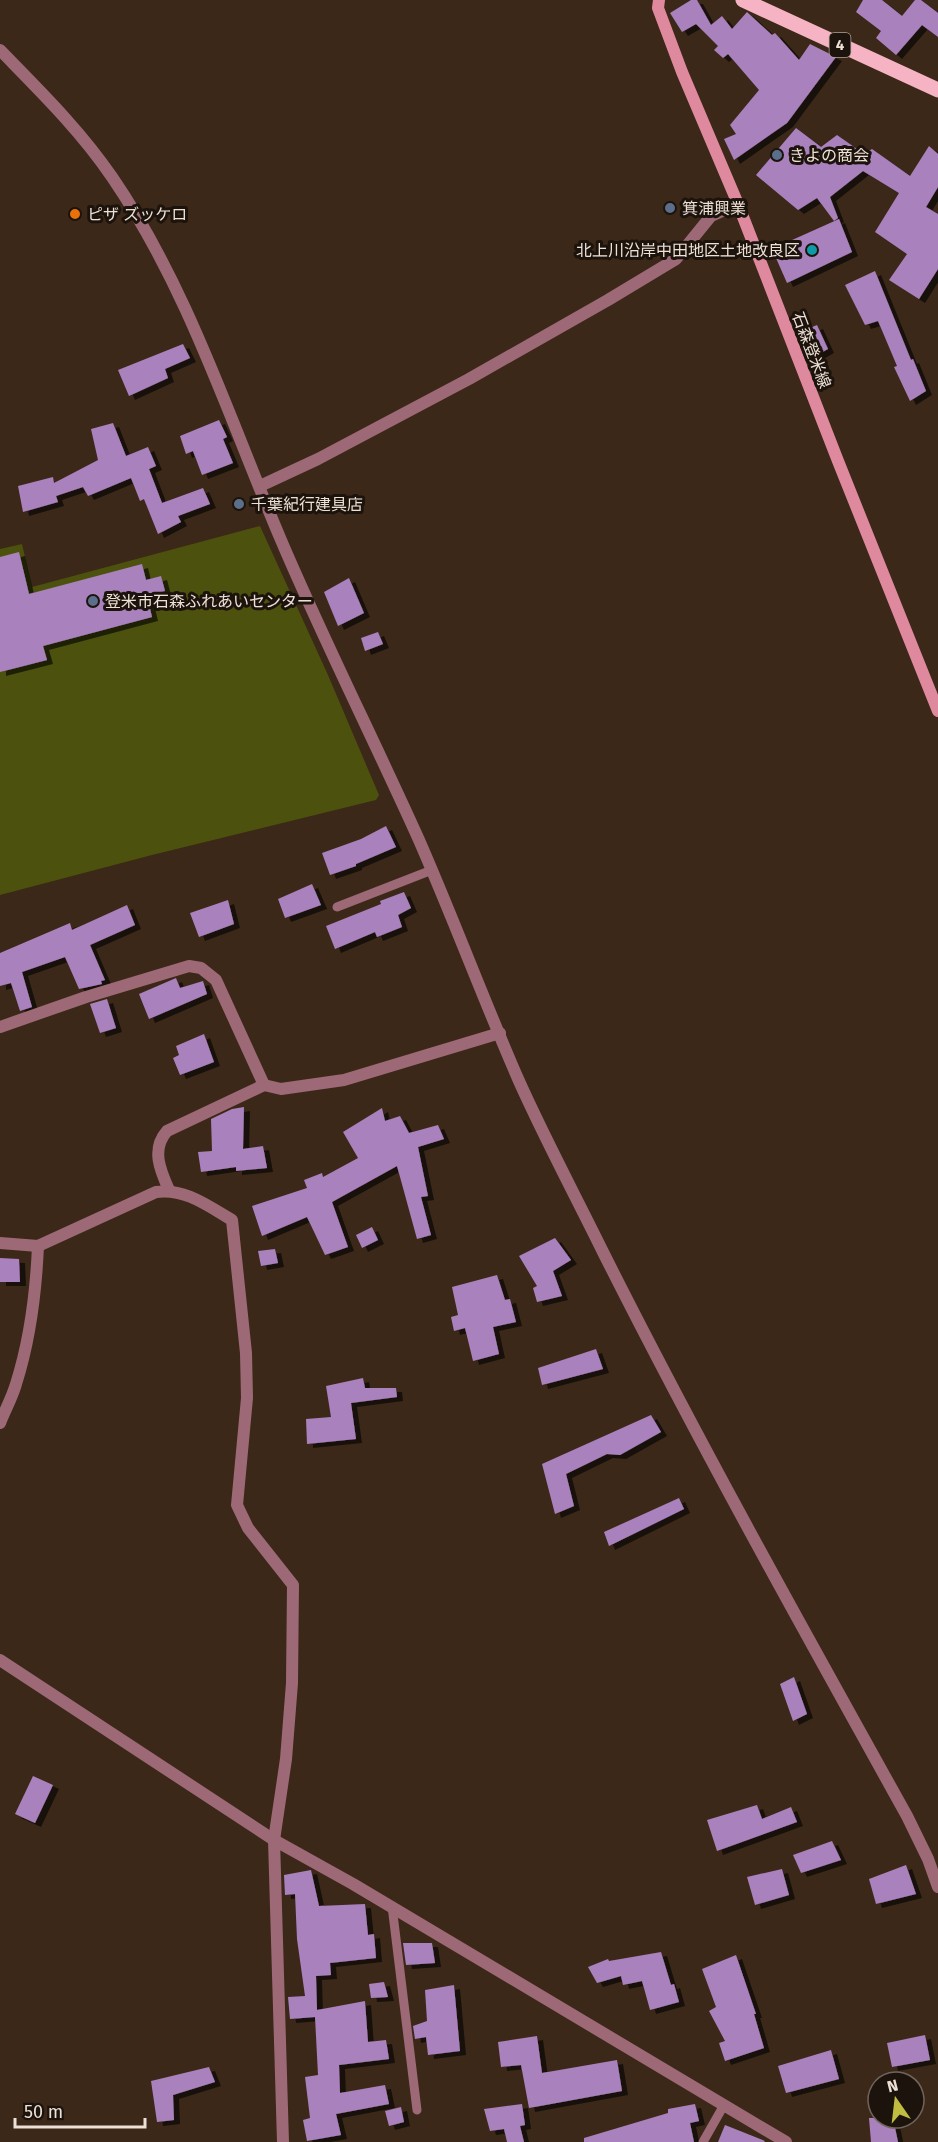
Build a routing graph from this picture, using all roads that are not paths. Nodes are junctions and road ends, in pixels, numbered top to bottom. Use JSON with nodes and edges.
{"nodes":[{"id":1,"x":659,"y":0,"type":"edge"},
{"id":2,"x":743,"y":0,"type":"edge"},
{"id":3,"x":0,"y":50,"type":"edge"},
{"id":4,"x":938,"y":90,"type":"edge"},
{"id":5,"x":738,"y":204,"type":"junction"},
{"id":6,"x":260,"y":486,"type":"junction"},
{"id":7,"x":938,"y":711,"type":"edge"},
{"id":8,"x":432,"y":870,"type":"junction"},
{"id":9,"x":337,"y":907,"type":"dead end"},
{"id":10,"x":0,"y":1027,"type":"edge"},
{"id":11,"x":500,"y":1033,"type":"junction"},
{"id":12,"x":264,"y":1085,"type":"junction"},
{"id":13,"x":169,"y":1190,"type":"junction"},
{"id":14,"x":0,"y":1243,"type":"edge"},
{"id":15,"x":38,"y":1246,"type":"junction"},
{"id":16,"x":0,"y":1423,"type":"edge"},
{"id":17,"x":0,"y":1660,"type":"edge"},
{"id":18,"x":273,"y":1840,"type":"junction"},
{"id":19,"x":938,"y":1887,"type":"edge"},
{"id":20,"x":392,"y":1906,"type":"junction"},
{"id":21,"x":724,"y":2105,"type":"junction"},
{"id":22,"x":417,"y":2110,"type":"dead end"},
{"id":23,"x":283,"y":2142,"type":"edge"},
{"id":24,"x":703,"y":2142,"type":"edge"},
{"id":25,"x":786,"y":2142,"type":"edge"}],
"edges":[{"from":1,"to":5,"type":"main road","name":"石森登米線"},
{"from":2,"to":4,"type":"main road","number":"4"},
{"from":3,"to":6,"type":"street"},
{"from":5,"to":6,"type":"street"},
{"from":5,"to":7,"type":"main road","name":"石森登米線"},
{"from":6,"to":8,"type":"street"},
{"from":8,"to":9,"type":"lane"},
{"from":8,"to":11,"type":"street"},
{"from":10,"to":12,"type":"street"},
{"from":11,"to":12,"type":"street"},
{"from":11,"to":19,"type":"street"},
{"from":12,"to":13,"type":"street"},
{"from":13,"to":15,"type":"street"},
{"from":13,"to":18,"type":"street"},
{"from":14,"to":15,"type":"street"},
{"from":15,"to":16,"type":"street"},
{"from":17,"to":18,"type":"street"},
{"from":18,"to":20,"type":"street"},
{"from":18,"to":23,"type":"street"},
{"from":20,"to":21,"type":"street"},
{"from":20,"to":22,"type":"lane"},
{"from":21,"to":24,"type":"lane"},
{"from":21,"to":25,"type":"street"}]}
